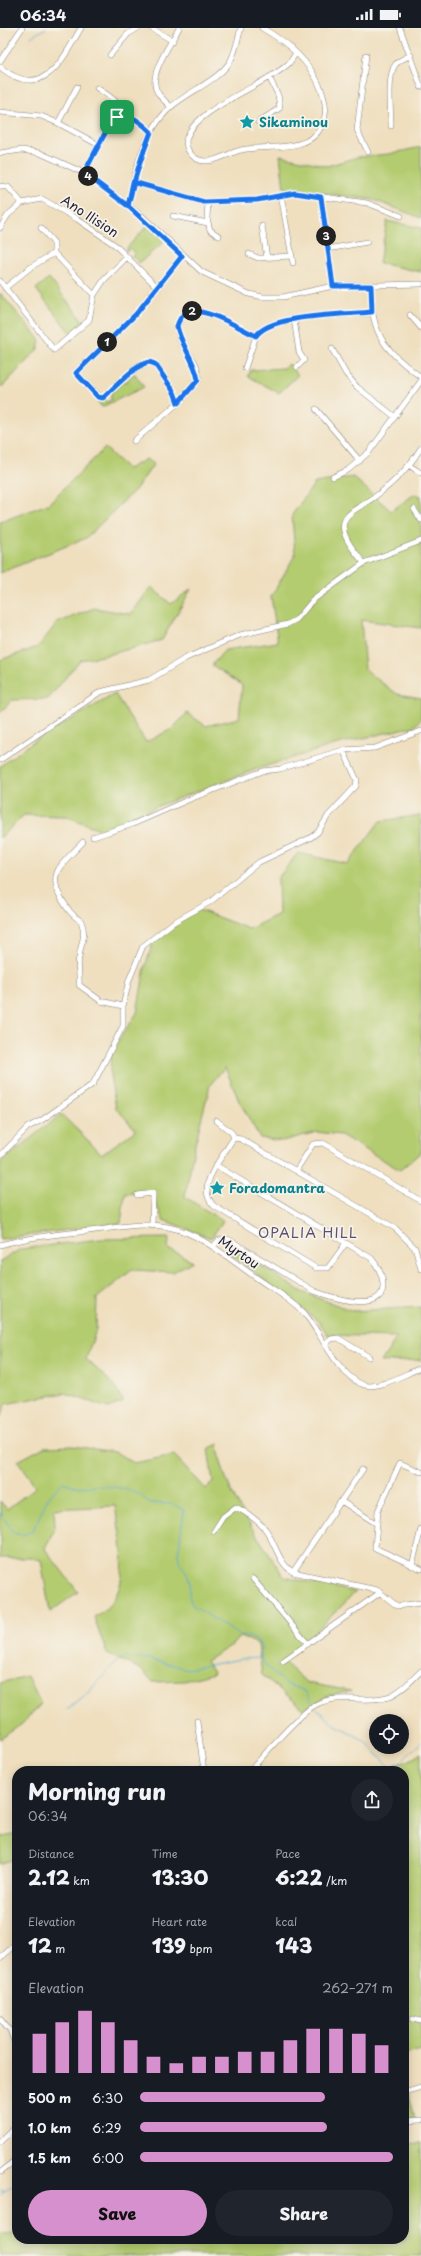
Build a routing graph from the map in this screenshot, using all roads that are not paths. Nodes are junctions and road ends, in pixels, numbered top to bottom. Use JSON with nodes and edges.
{"nodes":[{"id":1,"x":22,"y":28,"type":"edge"},
{"id":2,"x":82,"y":28,"type":"edge"},
{"id":3,"x":138,"y":28,"type":"edge"},
{"id":4,"x":151,"y":28,"type":"edge"},
{"id":5,"x":179,"y":28,"type":"edge"},
{"id":6,"x":241,"y":28,"type":"edge"},
{"id":7,"x":262,"y":28,"type":"edge"},
{"id":8,"x":400,"y":28,"type":"edge"},
{"id":9,"x":172,"y":41,"type":"junction"},
{"id":10,"x":296,"y":53,"type":"junction"},
{"id":11,"x":110,"y":55,"type":"dead end"},
{"id":12,"x":366,"y":55,"type":"dead end"},
{"id":13,"x":411,"y":55,"type":"junction"},
{"id":14,"x":0,"y":61,"type":"edge"},
{"id":15,"x":0,"y":67,"type":"edge"},
{"id":16,"x":269,"y":77,"type":"junction"},
{"id":17,"x":77,"y":87,"type":"dead end"},
{"id":18,"x":421,"y":87,"type":"edge"},
{"id":19,"x":97,"y":88,"type":"dead end"},
{"id":20,"x":171,"y":107,"type":"junction"},
{"id":21,"x":0,"y":112,"type":"edge"},
{"id":22,"x":124,"y":115,"type":"junction"},
{"id":23,"x":258,"y":122,"type":"dead end"},
{"id":24,"x":58,"y":123,"type":"junction"},
{"id":25,"x":391,"y":126,"type":"dead end"},
{"id":26,"x":151,"y":132,"type":"junction"},
{"id":27,"x":99,"y":145,"type":"junction"},
{"id":28,"x":368,"y":152,"type":"dead end"},
{"id":29,"x":0,"y":153,"type":"edge"},
{"id":30,"x":84,"y":173,"type":"junction"},
{"id":31,"x":133,"y":182,"type":"junction"},
{"id":32,"x":0,"y":186,"type":"edge"},
{"id":33,"x":281,"y":195,"type":"junction"},
{"id":34,"x":321,"y":197,"type":"junction"},
{"id":35,"x":208,"y":202,"type":"junction"},
{"id":36,"x":22,"y":203,"type":"junction"},
{"id":37,"x":128,"y":206,"type":"junction"},
{"id":38,"x":173,"y":216,"type":"dead end"},
{"id":39,"x":401,"y":216,"type":"dead end"},
{"id":40,"x":208,"y":224,"type":"junction"},
{"id":41,"x":262,"y":226,"type":"dead end"},
{"id":42,"x":0,"y":228,"type":"edge"},
{"id":43,"x":41,"y":228,"type":"dead end"},
{"id":44,"x":219,"y":236,"type":"dead end"},
{"id":45,"x":367,"y":242,"type":"dead end"},
{"id":46,"x":328,"y":249,"type":"junction"},
{"id":47,"x":54,"y":253,"type":"junction"},
{"id":48,"x":249,"y":254,"type":"dead end"},
{"id":49,"x":182,"y":256,"type":"junction"},
{"id":50,"x":291,"y":256,"type":"junction"},
{"id":51,"x":127,"y":257,"type":"junction"},
{"id":52,"x":267,"y":258,"type":"junction"},
{"id":53,"x":293,"y":263,"type":"dead end"},
{"id":54,"x":0,"y":281,"type":"edge"},
{"id":55,"x":421,"y":284,"type":"edge"},
{"id":56,"x":333,"y":286,"type":"junction"},
{"id":57,"x":371,"y":286,"type":"junction"},
{"id":58,"x":5,"y":288,"type":"junction"},
{"id":59,"x":158,"y":288,"type":"junction"},
{"id":60,"x":94,"y":295,"type":"junction"},
{"id":61,"x":372,"y":312,"type":"junction"},
{"id":62,"x":410,"y":315,"type":"dead end"},
{"id":63,"x":294,"y":319,"type":"junction"},
{"id":64,"x":421,"y":328,"type":"edge"},
{"id":65,"x":256,"y":336,"type":"junction"},
{"id":66,"x":332,"y":349,"type":"dead end"},
{"id":67,"x":297,"y":367,"type":"dead end"},
{"id":68,"x":245,"y":368,"type":"dead end"},
{"id":69,"x":421,"y":377,"type":"edge"},
{"id":70,"x":421,"y":381,"type":"edge"},
{"id":71,"x":178,"y":403,"type":"junction"},
{"id":72,"x":316,"y":409,"type":"dead end"},
{"id":73,"x":394,"y":416,"type":"junction"},
{"id":74,"x":134,"y":441,"type":"dead end"},
{"id":75,"x":421,"y":448,"type":"edge"},
{"id":76,"x":360,"y":461,"type":"junction"},
{"id":77,"x":410,"y":466,"type":"junction"},
{"id":78,"x":421,"y":473,"type":"edge"},
{"id":79,"x":333,"y":476,"type":"dead end"},
{"id":80,"x":414,"y":509,"type":"dead end"},
{"id":81,"x":421,"y":520,"type":"edge"},
{"id":82,"x":421,"y":540,"type":"edge"},
{"id":83,"x":364,"y":563,"type":"junction"},
{"id":84,"x":421,"y":731,"type":"edge"},
{"id":85,"x":343,"y":750,"type":"junction"},
{"id":86,"x":0,"y":760,"type":"edge"},
{"id":87,"x":93,"y":837,"type":"dead end"},
{"id":88,"x":83,"y":842,"type":"dead end"},
{"id":89,"x":123,"y":1006,"type":"junction"},
{"id":90,"x":216,"y":1120,"type":"dead end"},
{"id":91,"x":234,"y":1138,"type":"junction"},
{"id":92,"x":0,"y":1156,"type":"edge"},
{"id":93,"x":217,"y":1166,"type":"junction"},
{"id":94,"x":297,"y":1169,"type":"junction"},
{"id":95,"x":137,"y":1195,"type":"dead end"},
{"id":96,"x":421,"y":1201,"type":"edge"},
{"id":97,"x":152,"y":1226,"type":"junction"},
{"id":98,"x":346,"y":1243,"type":"junction"},
{"id":99,"x":0,"y":1246,"type":"edge"},
{"id":100,"x":213,"y":1247,"type":"junction"},
{"id":101,"x":421,"y":1268,"type":"edge"},
{"id":102,"x":326,"y":1344,"type":"junction"},
{"id":103,"x":369,"y":1357,"type":"dead end"},
{"id":104,"x":421,"y":1368,"type":"edge"},
{"id":105,"x":363,"y":1469,"type":"dead end"},
{"id":106,"x":421,"y":1472,"type":"edge"},
{"id":107,"x":341,"y":1501,"type":"junction"},
{"id":108,"x":377,"y":1524,"type":"junction"},
{"id":109,"x":421,"y":1529,"type":"edge"},
{"id":110,"x":214,"y":1531,"type":"dead end"},
{"id":111,"x":420,"y":1540,"type":"edge"},
{"id":112,"x":412,"y":1566,"type":"junction"},
{"id":113,"x":421,"y":1569,"type":"edge"},
{"id":114,"x":293,"y":1572,"type":"junction"},
{"id":115,"x":253,"y":1579,"type":"dead end"},
{"id":116,"x":381,"y":1592,"type":"junction"},
{"id":117,"x":421,"y":1603,"type":"edge"},
{"id":118,"x":308,"y":1644,"type":"junction"},
{"id":119,"x":283,"y":1661,"type":"dead end"},
{"id":120,"x":421,"y":1672,"type":"edge"},
{"id":121,"x":196,"y":1721,"type":"dead end"},
{"id":122,"x":203,"y":1766,"type":"edge"},
{"id":123,"x":255,"y":1766,"type":"edge"},
{"id":124,"x":12,"y":1947,"type":"edge"},
{"id":125,"x":0,"y":1959,"type":"edge"},
{"id":126,"x":0,"y":2018,"type":"edge"},
{"id":127,"x":413,"y":2019,"type":"dead end"},
{"id":128,"x":421,"y":2021,"type":"edge"},
{"id":129,"x":12,"y":2036,"type":"edge"},
{"id":130,"x":421,"y":2087,"type":"edge"},
{"id":131,"x":409,"y":2091,"type":"edge"},
{"id":132,"x":421,"y":2120,"type":"edge"},
{"id":133,"x":409,"y":2121,"type":"edge"},
{"id":134,"x":12,"y":2129,"type":"edge"},
{"id":135,"x":0,"y":2141,"type":"edge"},
{"id":136,"x":12,"y":2160,"type":"edge"},
{"id":137,"x":0,"y":2172,"type":"edge"}],
"edges":[{"from":1,"to":14,"type":"street"},
{"from":2,"to":15,"type":"street"},
{"from":3,"to":11,"type":"street"},
{"from":4,"to":9,"type":"street"},
{"from":5,"to":9,"type":"street"},
{"from":6,"to":20,"type":"street"},
{"from":7,"to":10,"type":"street"},
{"from":8,"to":13,"type":"street"},
{"from":9,"to":20,"type":"street"},
{"from":10,"to":16,"type":"street"},
{"from":10,"to":16,"type":"street"},
{"from":12,"to":28,"type":"street"},
{"from":13,"to":18,"type":"street"},
{"from":13,"to":25,"type":"street"},
{"from":16,"to":23,"type":"street"},
{"from":17,"to":24,"type":"street"},
{"from":19,"to":22,"type":"street"},
{"from":20,"to":26,"type":"street"},
{"from":21,"to":24,"type":"street"},
{"from":22,"to":26,"type":"street"},
{"from":22,"to":27,"type":"street"},
{"from":24,"to":27,"type":"street"},
{"from":26,"to":31,"type":"street"},
{"from":27,"to":30,"type":"street"},
{"from":29,"to":30,"type":"street"},
{"from":30,"to":37,"type":"street"},
{"from":31,"to":35,"type":"street"},
{"from":31,"to":37,"type":"street"},
{"from":32,"to":36,"type":"street"},
{"from":33,"to":34,"type":"street"},
{"from":33,"to":35,"type":"street"},
{"from":33,"to":50,"type":"street"},
{"from":34,"to":39,"type":"street"},
{"from":34,"to":46,"type":"street"},
{"from":35,"to":40,"type":"street"},
{"from":36,"to":42,"type":"street"},
{"from":36,"to":51,"type":"street","name":"Ano Ilision"},
{"from":37,"to":49,"type":"street"},
{"from":38,"to":40,"type":"street"},
{"from":40,"to":44,"type":"street"},
{"from":41,"to":52,"type":"street"},
{"from":43,"to":47,"type":"street"},
{"from":45,"to":46,"type":"street"},
{"from":46,"to":56,"type":"street"},
{"from":47,"to":58,"type":"street"},
{"from":47,"to":60,"type":"street"},
{"from":48,"to":52,"type":"street"},
{"from":49,"to":56,"type":"street"},
{"from":49,"to":59,"type":"street"},
{"from":50,"to":52,"type":"street"},
{"from":50,"to":53,"type":"street"},
{"from":51,"to":59,"type":"street","name":"Ano Ilision"},
{"from":51,"to":60,"type":"street"},
{"from":54,"to":58,"type":"street"},
{"from":55,"to":57,"type":"street"},
{"from":56,"to":57,"type":"street"},
{"from":57,"to":61,"type":"street"},
{"from":58,"to":60,"type":"street"},
{"from":59,"to":71,"type":"street"},
{"from":61,"to":63,"type":"street"},
{"from":61,"to":69,"type":"street"},
{"from":62,"to":64,"type":"street"},
{"from":63,"to":65,"type":"street"},
{"from":63,"to":67,"type":"street"},
{"from":65,"to":68,"type":"street"},
{"from":65,"to":71,"type":"street"},
{"from":66,"to":73,"type":"street"},
{"from":70,"to":73,"type":"street"},
{"from":71,"to":74,"type":"street"},
{"from":72,"to":76,"type":"street"},
{"from":73,"to":76,"type":"street"},
{"from":75,"to":77,"type":"street"},
{"from":76,"to":79,"type":"street"},
{"from":77,"to":78,"type":"street"},
{"from":77,"to":83,"type":"street"},
{"from":80,"to":81,"type":"street"},
{"from":82,"to":83,"type":"street"},
{"from":83,"to":86,"type":"street"},
{"from":84,"to":85,"type":"street"},
{"from":85,"to":87,"type":"street"},
{"from":85,"to":89,"type":"street"},
{"from":88,"to":89,"type":"street"},
{"from":89,"to":92,"type":"street"},
{"from":90,"to":91,"type":"street"},
{"from":91,"to":93,"type":"street"},
{"from":91,"to":94,"type":"street"},
{"from":93,"to":98,"type":"street"},
{"from":93,"to":98,"type":"street"},
{"from":94,"to":96,"type":"street"},
{"from":94,"to":101,"type":"street"},
{"from":95,"to":97,"type":"street"},
{"from":97,"to":99,"type":"street","name":"Myrtou"},
{"from":97,"to":100,"type":"street","name":"Myrtou"},
{"from":98,"to":100,"type":"street"},
{"from":100,"to":102,"type":"street","name":"Myrtou"},
{"from":102,"to":103,"type":"street"},
{"from":102,"to":104,"type":"street","name":"Myrtou"},
{"from":105,"to":107,"type":"street"},
{"from":106,"to":108,"type":"street"},
{"from":107,"to":108,"type":"street"},
{"from":107,"to":114,"type":"street"},
{"from":108,"to":112,"type":"street"},
{"from":109,"to":111,"type":"street"},
{"from":110,"to":114,"type":"street"},
{"from":111,"to":112,"type":"street"},
{"from":112,"to":113,"type":"street"},
{"from":114,"to":116,"type":"street"},
{"from":115,"to":118,"type":"street"},
{"from":116,"to":117,"type":"street"},
{"from":116,"to":118,"type":"street"},
{"from":118,"to":119,"type":"street"},
{"from":120,"to":123,"type":"street"},
{"from":121,"to":122,"type":"street"},
{"from":124,"to":125,"type":"street"},
{"from":126,"to":129,"type":"street"},
{"from":127,"to":128,"type":"street"},
{"from":130,"to":131,"type":"street"},
{"from":132,"to":133,"type":"street"},
{"from":134,"to":135,"type":"street"},
{"from":136,"to":137,"type":"street"}]}
